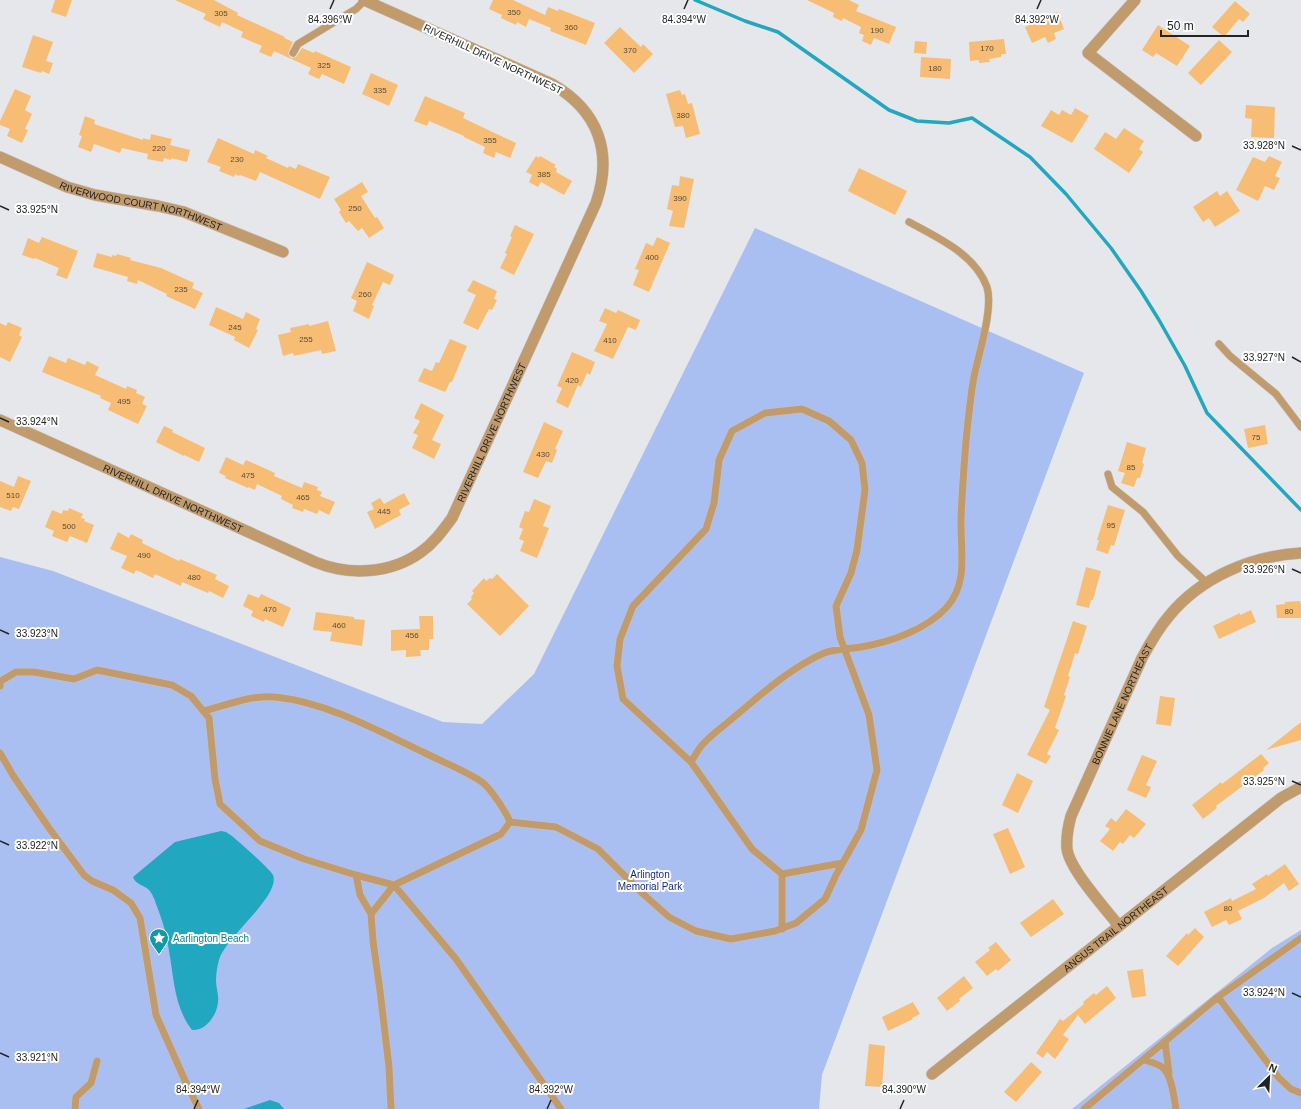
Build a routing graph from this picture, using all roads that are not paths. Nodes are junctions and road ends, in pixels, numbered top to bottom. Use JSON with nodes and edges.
{"nodes":[{"id":1,"x":364,"y":0,"type":"edge"},
{"id":2,"x":1136,"y":0,"type":"edge"},
{"id":3,"x":293,"y":53,"type":"dead end"},
{"id":4,"x":1196,"y":136,"type":"dead end"},
{"id":5,"x":0,"y":157,"type":"edge"},
{"id":6,"x":909,"y":222,"type":"dead end"},
{"id":7,"x":283,"y":252,"type":"dead end"},
{"id":8,"x":1219,"y":344,"type":"dead end"},
{"id":9,"x":0,"y":420,"type":"edge"},
{"id":10,"x":1301,"y":428,"type":"edge"},
{"id":11,"x":1108,"y":474,"type":"dead end"},
{"id":12,"x":1301,"y":553,"type":"edge"},
{"id":13,"x":1207,"y":583,"type":"junction"},
{"id":14,"x":845,"y":650,"type":"junction"},
{"id":15,"x":0,"y":686,"type":"edge"},
{"id":16,"x":204,"y":712,"type":"junction"},
{"id":17,"x":0,"y":753,"type":"edge"},
{"id":18,"x":690,"y":762,"type":"junction"},
{"id":19,"x":1301,"y":788,"type":"edge"},
{"id":20,"x":510,"y":822,"type":"junction"},
{"id":21,"x":842,"y":863,"type":"junction"},
{"id":22,"x":782,"y":874,"type":"junction"},
{"id":23,"x":356,"y":875,"type":"junction"},
{"id":24,"x":394,"y":885,"type":"junction"},
{"id":25,"x":370,"y":914,"type":"junction"},
{"id":26,"x":1119,"y":926,"type":"junction"},
{"id":27,"x":782,"y":929,"type":"junction"},
{"id":28,"x":1301,"y":938,"type":"edge"},
{"id":29,"x":1218,"y":997,"type":"junction"},
{"id":30,"x":1165,"y":1042,"type":"junction"},
{"id":31,"x":1144,"y":1060,"type":"junction"},
{"id":32,"x":97,"y":1061,"type":"dead end"},
{"id":33,"x":932,"y":1074,"type":"dead end"},
{"id":34,"x":1169,"y":1077,"type":"junction"},
{"id":35,"x":1301,"y":1093,"type":"edge"},
{"id":36,"x":75,"y":1109,"type":"edge"},
{"id":37,"x":199,"y":1109,"type":"edge"},
{"id":38,"x":391,"y":1109,"type":"edge"},
{"id":39,"x":561,"y":1109,"type":"edge"},
{"id":40,"x":1084,"y":1109,"type":"edge"},
{"id":41,"x":1176,"y":1109,"type":"edge"}],
"edges":[{"from":1,"to":3,"type":"lane"},
{"from":1,"to":9,"type":"street","name":"RIVERHILL DRIVE NORTHWEST"},
{"from":2,"to":4,"type":"street"},
{"from":5,"to":7,"type":"street","name":"RIVERWOOD COURT NORTHWEST"},
{"from":6,"to":14,"type":"lane"},
{"from":8,"to":10,"type":"lane"},
{"from":11,"to":13,"type":"lane"},
{"from":12,"to":13,"type":"street","name":"BONNIE LANE NORTHEAST"},
{"from":13,"to":26,"type":"street","name":"BONNIE LANE NORTHEAST"},
{"from":14,"to":18,"type":"lane"},
{"from":14,"to":18,"type":"lane"},
{"from":14,"to":21,"type":"lane"},
{"from":15,"to":16,"type":"lane"},
{"from":16,"to":20,"type":"lane"},
{"from":16,"to":23,"type":"lane"},
{"from":17,"to":37,"type":"lane"},
{"from":18,"to":22,"type":"lane"},
{"from":19,"to":26,"type":"street","name":"ANGUS TRAIL NORTHEAST"},
{"from":20,"to":24,"type":"lane"},
{"from":20,"to":27,"type":"lane"},
{"from":21,"to":22,"type":"lane"},
{"from":21,"to":27,"type":"lane"},
{"from":22,"to":27,"type":"lane"},
{"from":23,"to":24,"type":"lane"},
{"from":23,"to":25,"type":"lane"},
{"from":24,"to":25,"type":"lane"},
{"from":24,"to":39,"type":"lane"},
{"from":25,"to":38,"type":"lane"},
{"from":26,"to":33,"type":"street","name":"ANGUS TRAIL NORTHEAST"},
{"from":28,"to":29,"type":"lane"},
{"from":29,"to":30,"type":"lane"},
{"from":29,"to":35,"type":"lane"},
{"from":30,"to":31,"type":"lane"},
{"from":30,"to":34,"type":"lane"},
{"from":31,"to":34,"type":"lane"},
{"from":31,"to":40,"type":"lane"},
{"from":32,"to":36,"type":"lane"},
{"from":34,"to":41,"type":"lane"}]}
